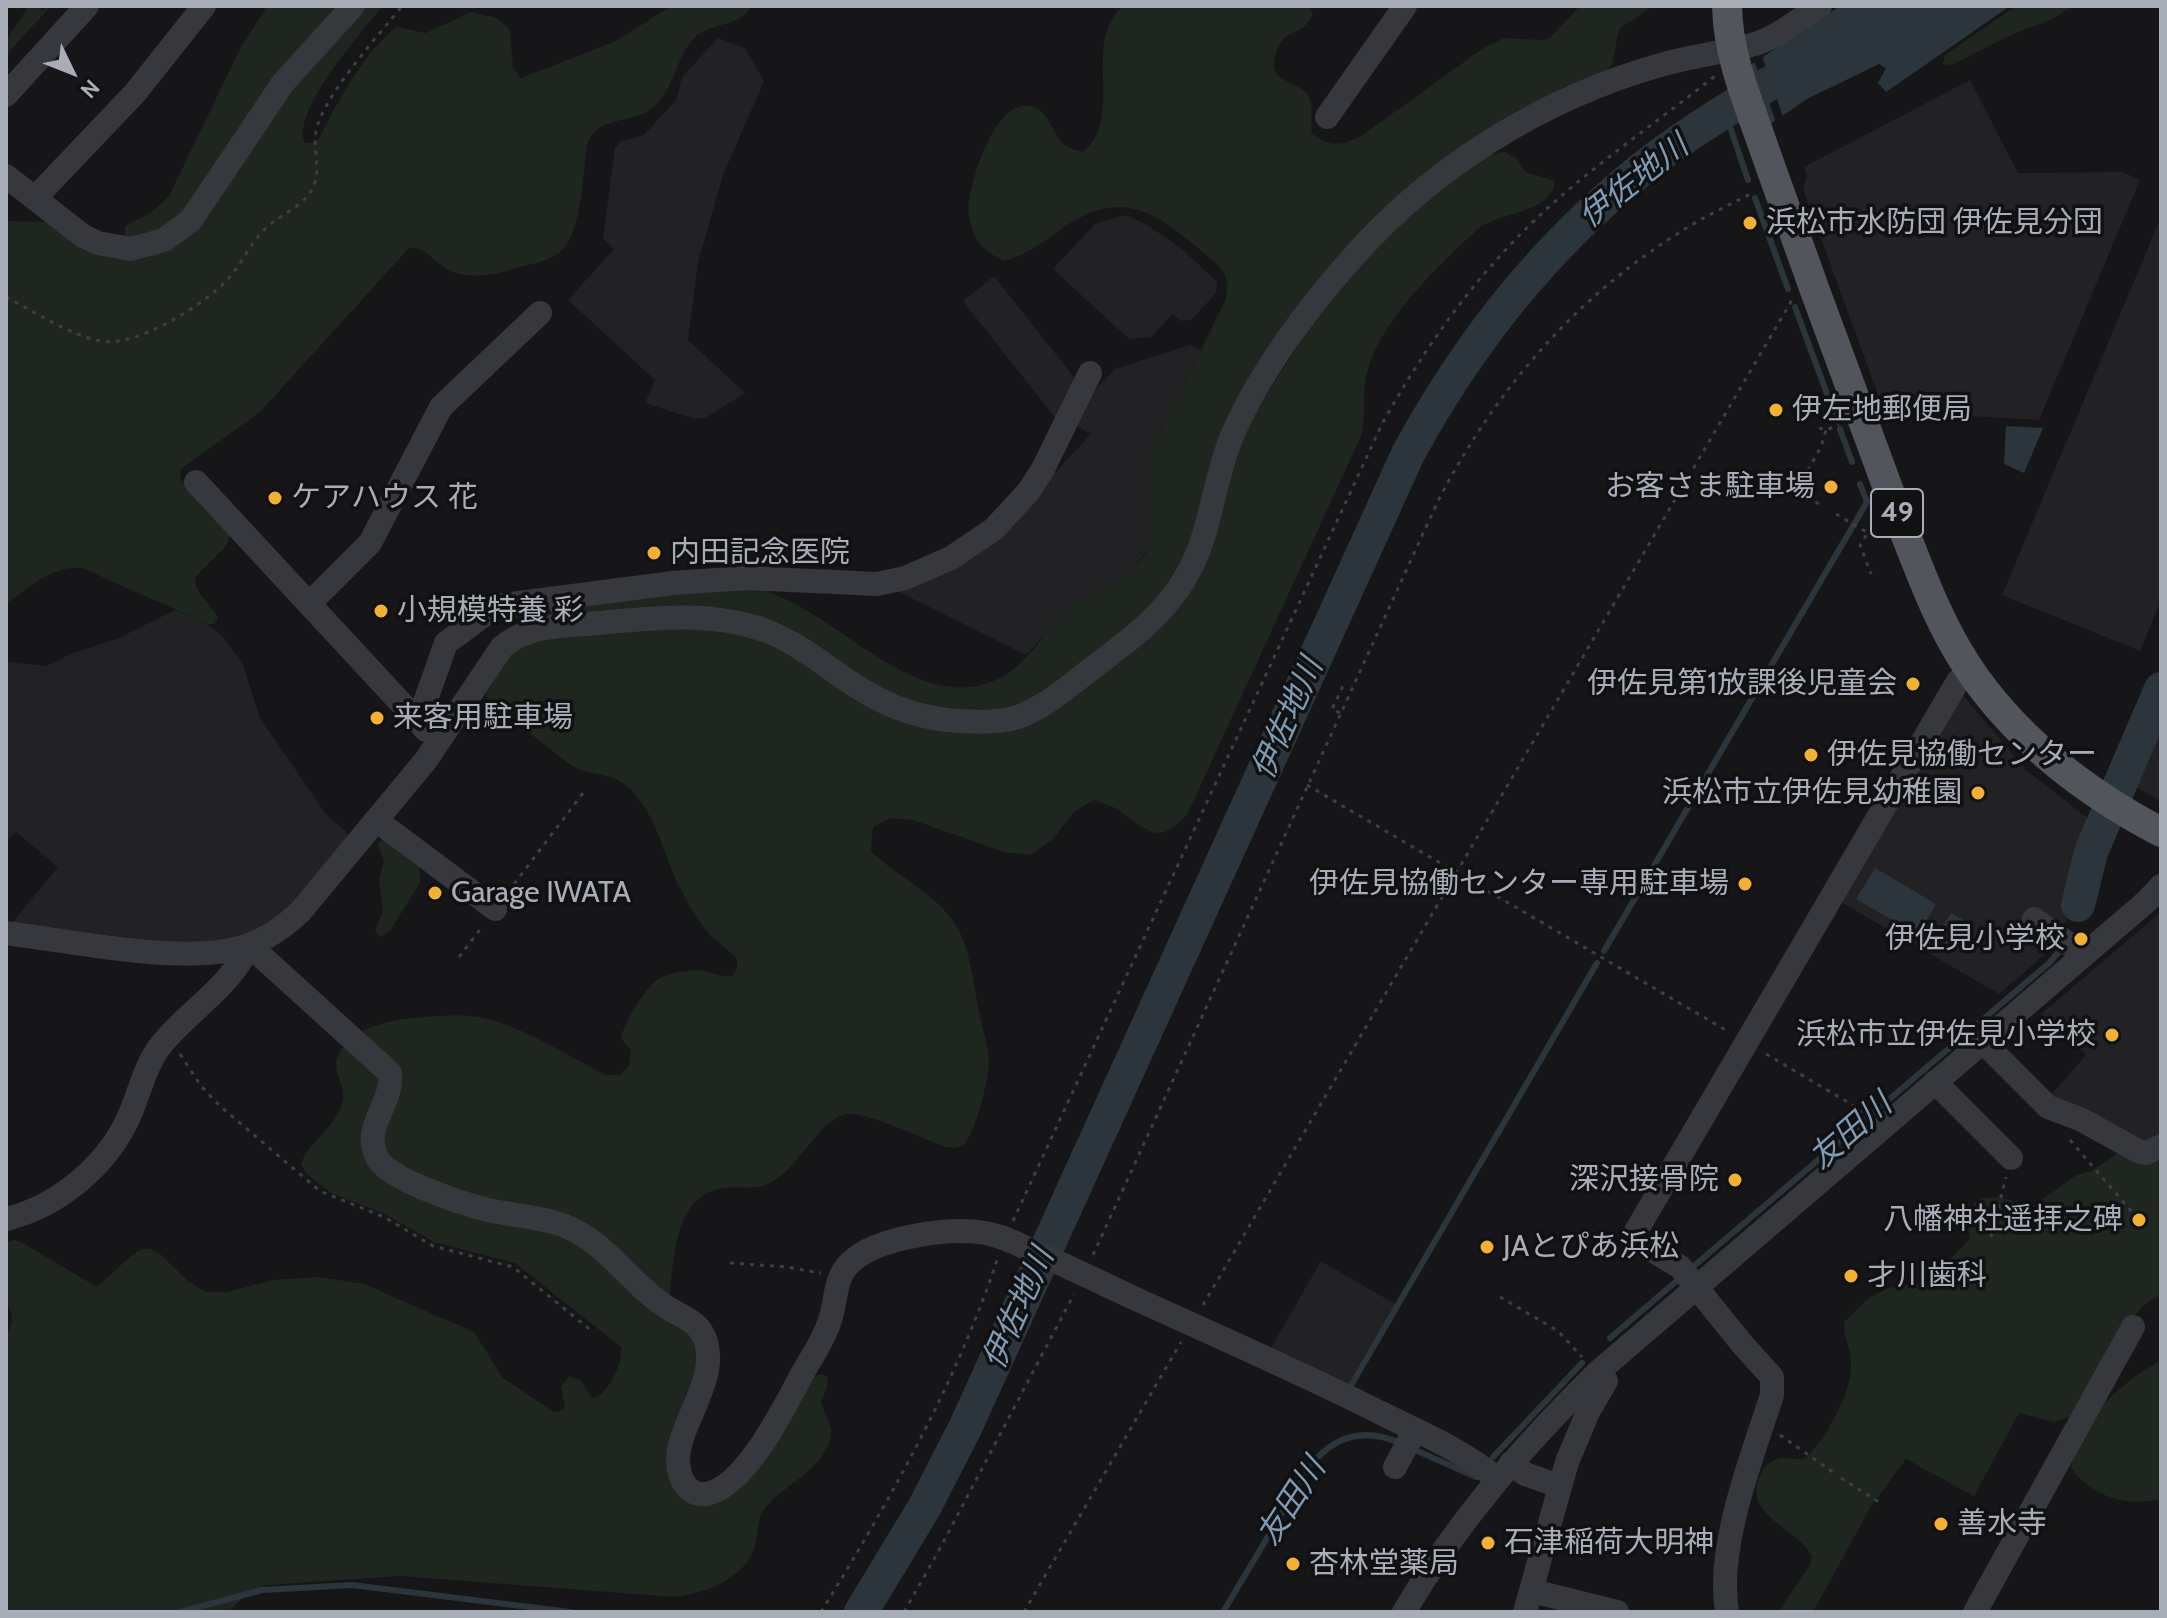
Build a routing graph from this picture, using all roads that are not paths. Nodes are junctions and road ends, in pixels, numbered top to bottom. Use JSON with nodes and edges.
{"nodes":[{"id":1,"x":87,"y":6,"type":"edge"},
{"id":2,"x":204,"y":6,"type":"edge"},
{"id":3,"x":353,"y":6,"type":"edge"},
{"id":4,"x":1405,"y":6,"type":"edge"},
{"id":5,"x":1727,"y":6,"type":"edge"},
{"id":6,"x":1820,"y":6,"type":"edge"},
{"id":7,"x":1734,"y":61,"type":"junction"},
{"id":8,"x":6,"y":95,"type":"edge"},
{"id":9,"x":1327,"y":117,"type":"dead end"},
{"id":10,"x":6,"y":176,"type":"edge"},
{"id":11,"x":35,"y":198,"type":"junction"},
{"id":12,"x":540,"y":313,"type":"dead end"},
{"id":13,"x":1090,"y":373,"type":"dead end"},
{"id":14,"x":196,"y":482,"type":"dead end"},
{"id":15,"x":309,"y":604,"type":"junction"},
{"id":16,"x":1971,"y":672,"type":"junction"},
{"id":17,"x":418,"y":722,"type":"junction"},
{"id":18,"x":440,"y":741,"type":"junction"},
{"id":19,"x":376,"y":820,"type":"junction"},
{"id":20,"x":2161,"y":832,"type":"edge"},
{"id":21,"x":2161,"y":886,"type":"edge"},
{"id":22,"x":495,"y":909,"type":"road end"},
{"id":23,"x":2034,"y":919,"type":"dead end"},
{"id":24,"x":6,"y":933,"type":"edge"},
{"id":25,"x":249,"y":945,"type":"junction"},
{"id":26,"x":2072,"y":947,"type":"junction"},
{"id":27,"x":1983,"y":1042,"type":"junction"},
{"id":28,"x":1935,"y":1082,"type":"junction"},
{"id":29,"x":2161,"y":1146,"type":"edge"},
{"id":30,"x":2011,"y":1158,"type":"road end"},
{"id":31,"x":6,"y":1219,"type":"edge"},
{"id":32,"x":1689,"y":1277,"type":"junction"},
{"id":33,"x":2133,"y":1327,"type":"dead end"},
{"id":34,"x":1589,"y":1365,"type":"junction"},
{"id":35,"x":1504,"y":1471,"type":"junction"},
{"id":36,"x":1559,"y":1486,"type":"junction"},
{"id":37,"x":1528,"y":1601,"type":"edge"},
{"id":38,"x":1404,"y":1612,"type":"edge"},
{"id":39,"x":1617,"y":1612,"type":"edge"},
{"id":40,"x":1727,"y":1612,"type":"edge"},
{"id":41,"x":1975,"y":1612,"type":"edge"}],
"edges":[{"from":1,"to":8,"type":"street"},
{"from":2,"to":11,"type":"street"},
{"from":3,"to":11,"type":"street"},
{"from":4,"to":9,"type":"street"},
{"from":5,"to":7,"type":"main road","number":"49"},
{"from":6,"to":7,"type":"street"},
{"from":7,"to":16,"type":"main road","number":"49"},
{"from":7,"to":18,"type":"street"},
{"from":10,"to":11,"type":"street"},
{"from":12,"to":15,"type":"street"},
{"from":13,"to":17,"type":"street"},
{"from":14,"to":15,"type":"street"},
{"from":15,"to":17,"type":"street"},
{"from":16,"to":20,"type":"main road","number":"49"},
{"from":16,"to":32,"type":"street"},
{"from":17,"to":18,"type":"street"},
{"from":18,"to":19,"type":"street"},
{"from":19,"to":22,"type":"street"},
{"from":19,"to":25,"type":"street"},
{"from":21,"to":26,"type":"street"},
{"from":23,"to":26,"type":"street"},
{"from":24,"to":25,"type":"street"},
{"from":25,"to":31,"type":"street"},
{"from":25,"to":35,"type":"street"},
{"from":26,"to":27,"type":"street"},
{"from":27,"to":28,"type":"street"},
{"from":27,"to":29,"type":"street"},
{"from":28,"to":30,"type":"street"},
{"from":28,"to":32,"type":"street"},
{"from":32,"to":34,"type":"street"},
{"from":32,"to":40,"type":"street"},
{"from":33,"to":41,"type":"street"},
{"from":34,"to":35,"type":"street"},
{"from":34,"to":36,"type":"street"},
{"from":35,"to":36,"type":"street"},
{"from":35,"to":38,"type":"street"},
{"from":36,"to":37,"type":"street"},
{"from":37,"to":39,"type":"street"}]}
